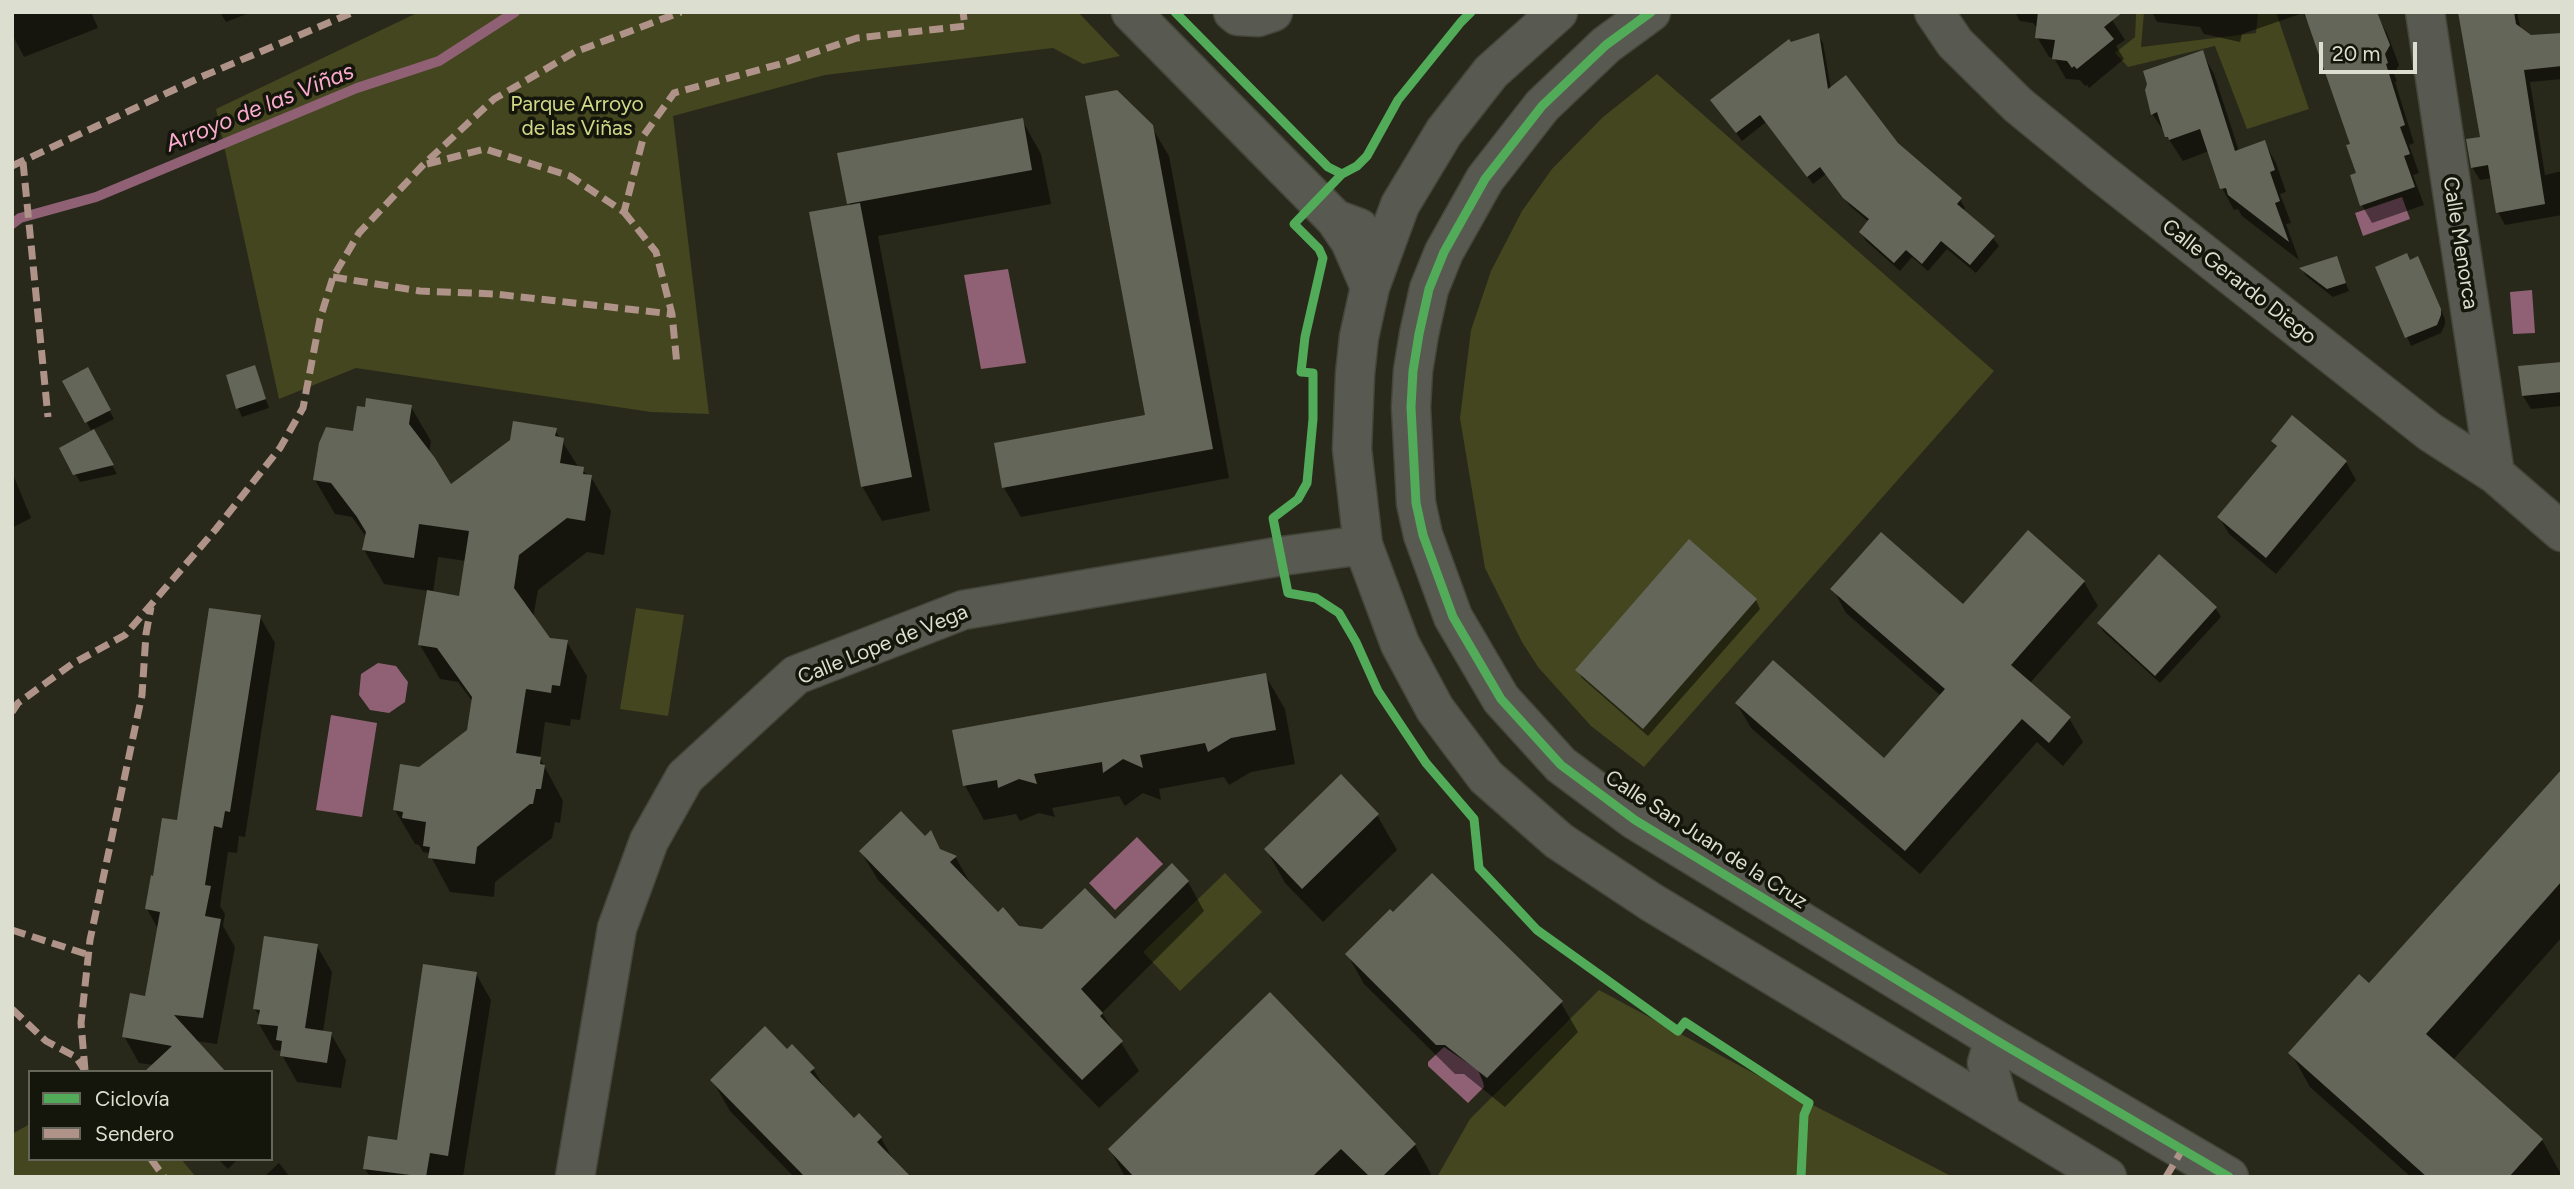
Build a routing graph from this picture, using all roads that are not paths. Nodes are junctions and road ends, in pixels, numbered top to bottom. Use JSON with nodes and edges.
{"nodes":[{"id":1,"x":1131,"y":12,"type":"edge"},
{"id":2,"x":1233,"y":12,"type":"edge"},
{"id":3,"x":1273,"y":12,"type":"edge"},
{"id":4,"x":1558,"y":12,"type":"edge"},
{"id":5,"x":1651,"y":12,"type":"edge"},
{"id":6,"x":1934,"y":12,"type":"edge"},
{"id":7,"x":2425,"y":12,"type":"edge"},
{"id":8,"x":1335,"y":219,"type":"junction"},
{"id":9,"x":1392,"y":225,"type":"junction"},
{"id":10,"x":1370,"y":287,"type":"junction"},
{"id":11,"x":2495,"y":474,"type":"junction"},
{"id":12,"x":2562,"y":532,"type":"edge"},
{"id":13,"x":1363,"y":545,"type":"junction"},
{"id":14,"x":1994,"y":1039,"type":"junction"},
{"id":15,"x":2002,"y":1114,"type":"junction"},
{"id":16,"x":2142,"y":1128,"type":"junction"},
{"id":17,"x":2094,"y":1169,"type":"edge"},
{"id":18,"x":575,"y":1177,"type":"edge"},
{"id":19,"x":2229,"y":1177,"type":"edge"}],
"edges":[{"from":1,"to":8,"type":"street"},
{"from":2,"to":3,"type":"street"},
{"from":4,"to":9,"type":"street"},
{"from":5,"to":14,"type":"street","name":"Calle San Juan de la Cruz"},
{"from":6,"to":11,"type":"street","name":"Calle Gerardo Diego"},
{"from":7,"to":11,"type":"street","name":"Calle Menorca"},
{"from":8,"to":9,"type":"street"},
{"from":8,"to":10,"type":"street"},
{"from":9,"to":10,"type":"street"},
{"from":10,"to":13,"type":"street"},
{"from":11,"to":12,"type":"street","name":"Calle Gerardo Diego"},
{"from":13,"to":15,"type":"street"},
{"from":13,"to":18,"type":"street","name":"Calle Lope de Vega"},
{"from":14,"to":15,"type":"street"},
{"from":14,"to":16,"type":"street","name":"Calle San Juan de la Cruz"},
{"from":15,"to":17,"type":"street"},
{"from":16,"to":17,"type":"street"},
{"from":16,"to":19,"type":"street","name":"Calle San Juan de la Cruz"}]}
